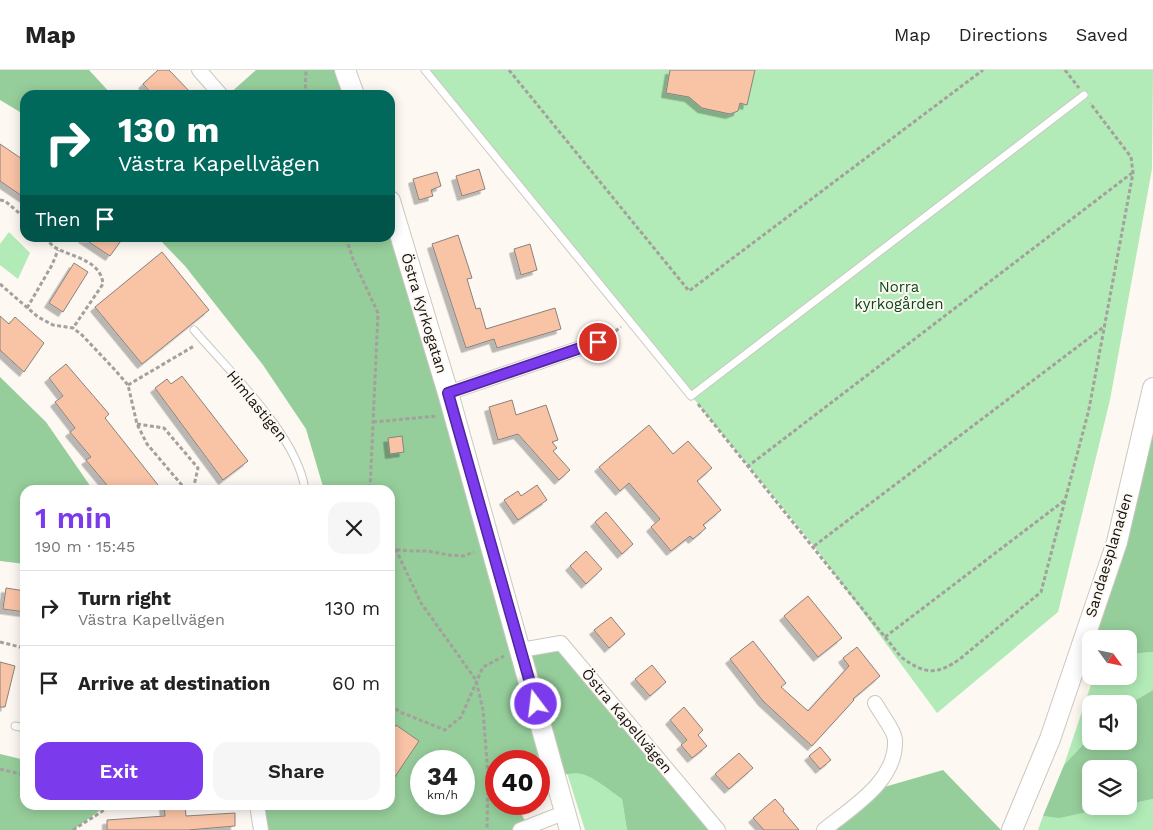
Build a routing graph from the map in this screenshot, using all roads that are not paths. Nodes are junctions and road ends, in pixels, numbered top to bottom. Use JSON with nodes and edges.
{"nodes":[{"id":1,"x":199,"y":70,"type":"edge"},
{"id":2,"x":345,"y":70,"type":"edge"},
{"id":3,"x":425,"y":70,"type":"edge"},
{"id":4,"x":217,"y":90,"type":"edge"},
{"id":5,"x":352,"y":90,"type":"edge"},
{"id":6,"x":1084,"y":95,"type":"road end"},
{"id":7,"x":395,"y":218,"type":"edge"},
{"id":8,"x":194,"y":330,"type":"dead end"},
{"id":9,"x":598,"y":342,"type":"road end"},
{"id":10,"x":1153,"y":388,"type":"edge"},
{"id":11,"x":448,"y":393,"type":"junction"},
{"id":12,"x":304,"y":485,"type":"edge"},
{"id":13,"x":522,"y":650,"type":"junction"},
{"id":14,"x":875,"y":704,"type":"dead end"},
{"id":15,"x":14,"y":726,"type":"dead end"},
{"id":16,"x":20,"y":727,"type":"edge"},
{"id":17,"x":257,"y":810,"type":"edge"},
{"id":18,"x":568,"y":821,"type":"edge"},
{"id":19,"x":261,"y":830,"type":"edge"},
{"id":20,"x":520,"y":830,"type":"edge"},
{"id":21,"x":718,"y":830,"type":"edge"},
{"id":22,"x":824,"y":830,"type":"edge"},
{"id":23,"x":1012,"y":830,"type":"edge"}],
"edges":[{"from":1,"to":4,"type":"street"},
{"from":2,"to":5,"type":"street"},
{"from":3,"to":6,"type":"lane"},
{"from":7,"to":11,"type":"street","name":"Östra Kyrkogatan"},
{"from":8,"to":12,"type":"lane","name":"Himlastigen"},
{"from":9,"to":11,"type":"street"},
{"from":10,"to":23,"type":"street","name":"Sandaesplanaden"},
{"from":11,"to":13,"type":"street","name":"Östra Kyrkogatan"},
{"from":13,"to":18,"type":"street","name":"Östra Kyrkogatan"},
{"from":13,"to":21,"type":"street","name":"Östra Kapellvägen"},
{"from":14,"to":22,"type":"street"},
{"from":15,"to":16,"type":"lane"},
{"from":17,"to":19,"type":"street"},
{"from":18,"to":20,"type":"street"}]}
